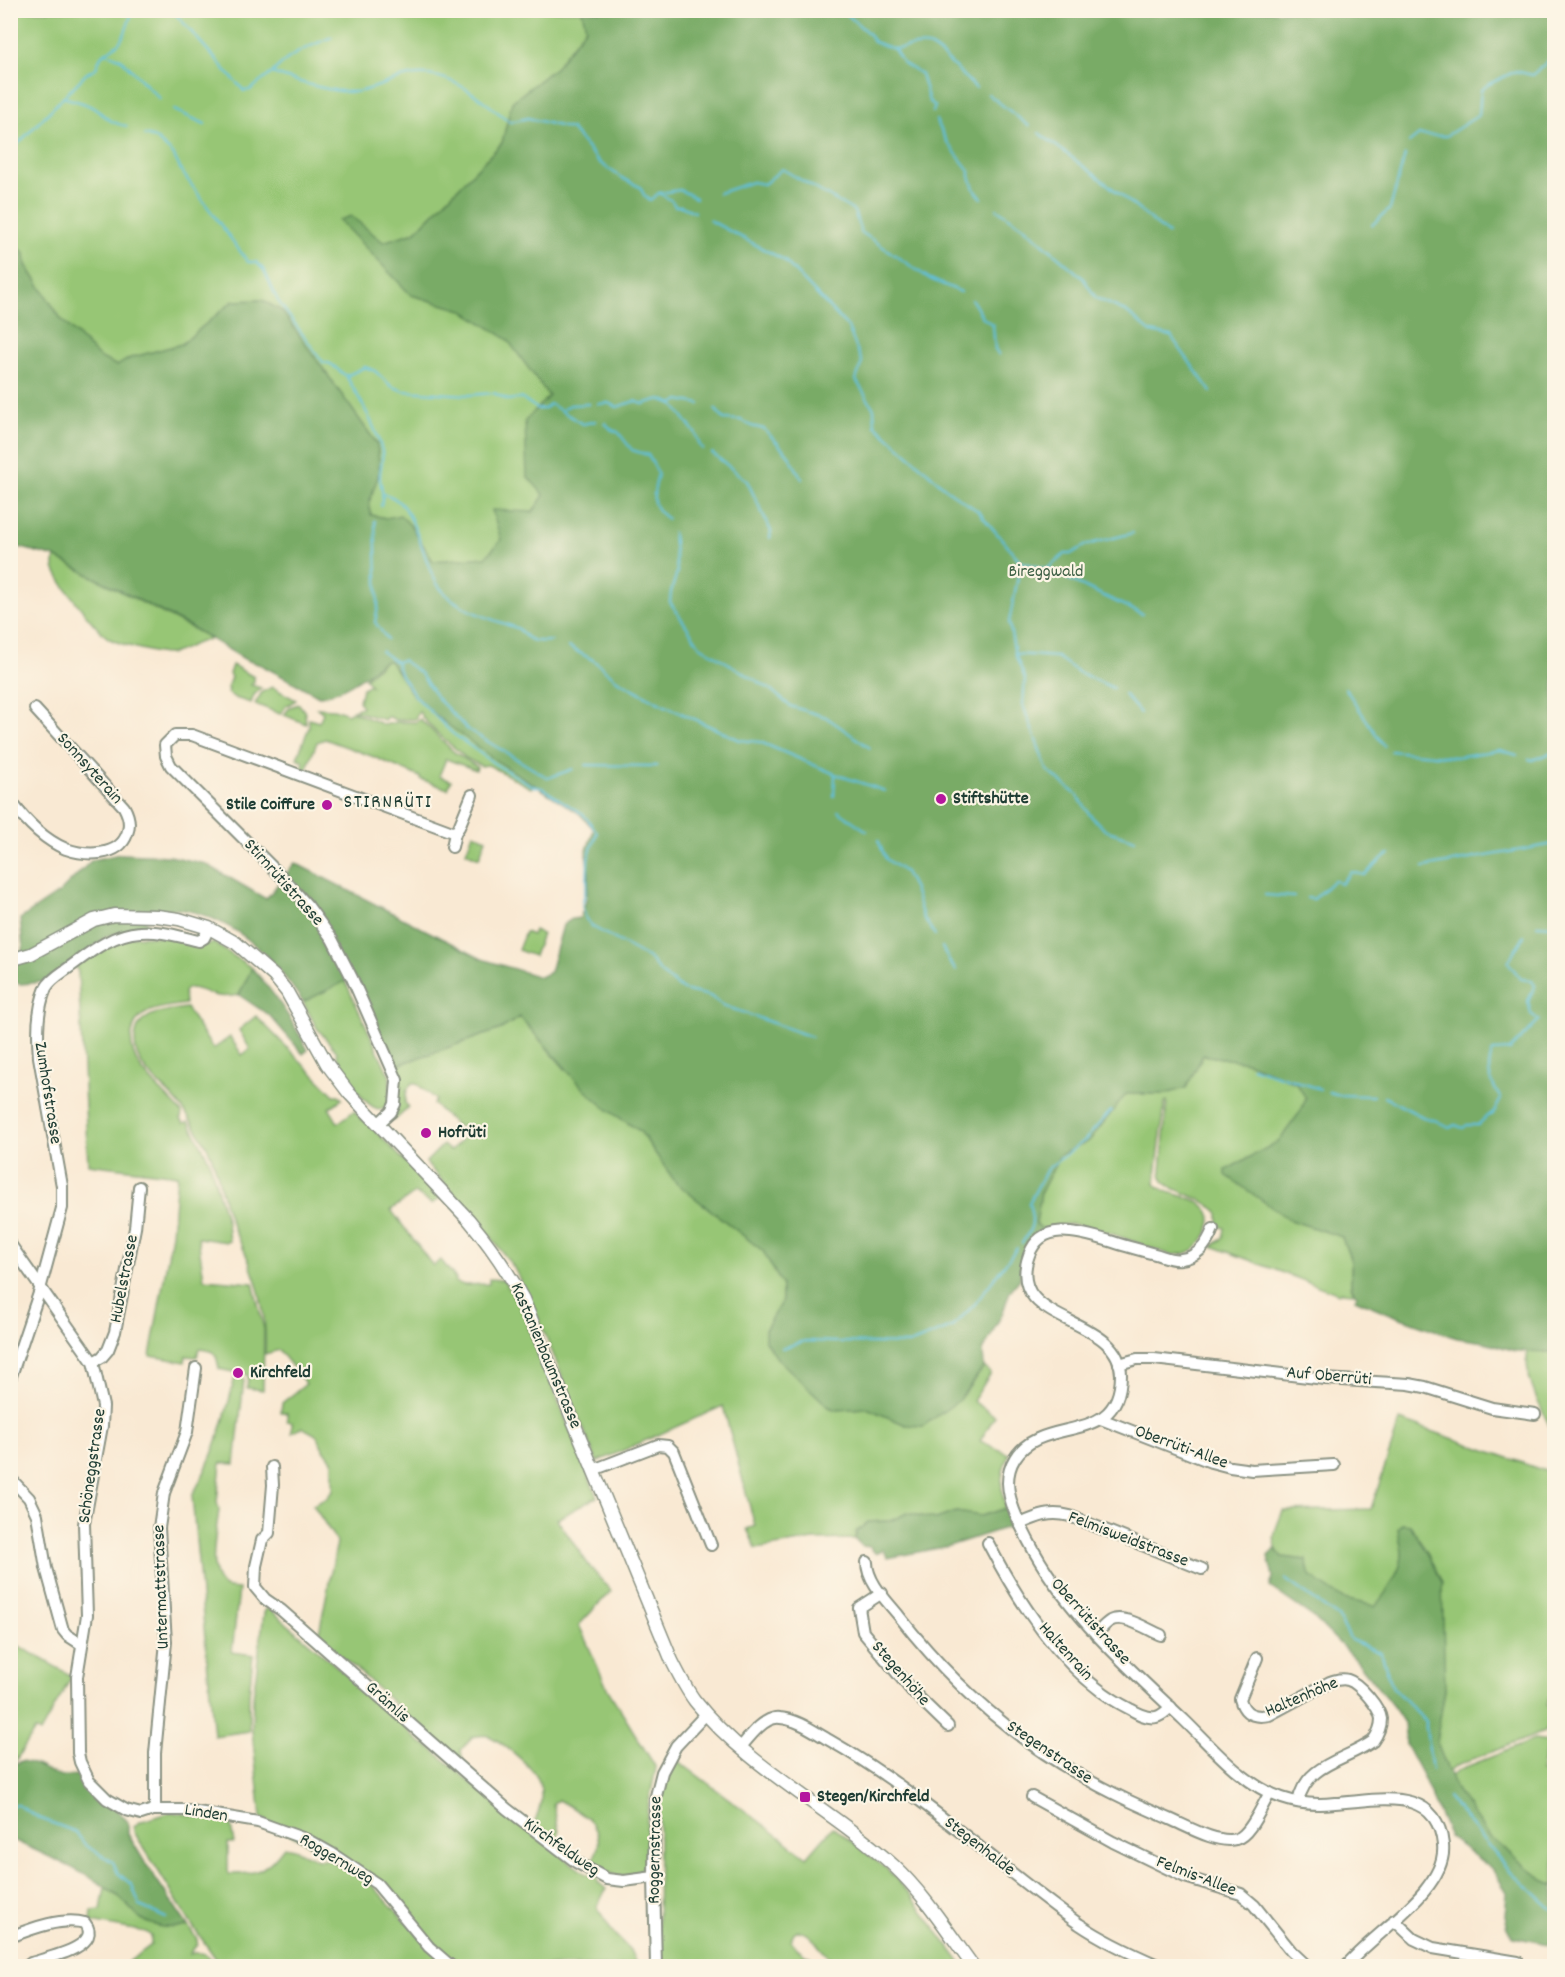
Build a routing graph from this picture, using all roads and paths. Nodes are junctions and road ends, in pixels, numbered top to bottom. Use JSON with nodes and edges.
{"nodes":[{"id":1,"x":35,"y":709,"type":"dead end"},
{"id":2,"x":472,"y":795,"type":"dead end"},
{"id":3,"x":10,"y":800,"type":"edge"},
{"id":4,"x":454,"y":833,"type":"junction"},
{"id":5,"x":452,"y":847,"type":"dead end"},
{"id":6,"x":209,"y":928,"type":"junction"},
{"id":7,"x":10,"y":960,"type":"edge"},
{"id":8,"x":378,"y":1124,"type":"junction"},
{"id":9,"x":139,"y":1187,"type":"dead end"},
{"id":10,"x":1213,"y":1229,"type":"dead end"},
{"id":11,"x":10,"y":1244,"type":"edge"},
{"id":12,"x":40,"y":1285,"type":"junction"},
{"id":13,"x":93,"y":1362,"type":"junction"},
{"id":14,"x":1119,"y":1364,"type":"junction"},
{"id":15,"x":196,"y":1368,"type":"dead end"},
{"id":16,"x":10,"y":1379,"type":"edge"},
{"id":17,"x":1535,"y":1414,"type":"dead end"},
{"id":18,"x":1101,"y":1419,"type":"junction"},
{"id":19,"x":1334,"y":1465,"type":"dead end"},
{"id":20,"x":272,"y":1467,"type":"dead end"},
{"id":21,"x":593,"y":1470,"type":"junction"},
{"id":22,"x":10,"y":1478,"type":"edge"},
{"id":23,"x":1020,"y":1524,"type":"junction"},
{"id":24,"x":988,"y":1543,"type":"dead end"},
{"id":25,"x":711,"y":1545,"type":"dead end"},
{"id":26,"x":867,"y":1562,"type":"dead end"},
{"id":27,"x":1202,"y":1569,"type":"dead end"},
{"id":28,"x":882,"y":1593,"type":"junction"},
{"id":29,"x":1096,"y":1634,"type":"junction"},
{"id":30,"x":1161,"y":1635,"type":"dead end"},
{"id":31,"x":81,"y":1644,"type":"junction"},
{"id":32,"x":1257,"y":1658,"type":"dead end"},
{"id":33,"x":1171,"y":1707,"type":"junction"},
{"id":34,"x":706,"y":1714,"type":"junction"},
{"id":35,"x":948,"y":1726,"type":"dead end"},
{"id":36,"x":741,"y":1747,"type":"junction"},
{"id":37,"x":1270,"y":1793,"type":"junction"},
{"id":38,"x":1032,"y":1797,"type":"dead end"},
{"id":39,"x":1298,"y":1802,"type":"junction"},
{"id":40,"x":507,"y":1809,"type":"joint"},
{"id":41,"x":153,"y":1810,"type":"junction"},
{"id":42,"x":258,"y":1822,"type":"joint"},
{"id":43,"x":654,"y":1877,"type":"junction"},
{"id":44,"x":1394,"y":1920,"type":"junction"},
{"id":45,"x":10,"y":1937,"type":"edge"},
{"id":46,"x":1518,"y":1962,"type":"dead end"},
{"id":47,"x":27,"y":1966,"type":"edge"},
{"id":48,"x":451,"y":1966,"type":"edge"},
{"id":49,"x":656,"y":1966,"type":"edge"},
{"id":50,"x":973,"y":1966,"type":"edge"},
{"id":51,"x":1160,"y":1966,"type":"edge"},
{"id":52,"x":1307,"y":1966,"type":"edge"},
{"id":53,"x":1346,"y":1966,"type":"edge"}],
"edges":[{"from":1,"to":3,"type":"street","name":"Sonnsyterain"},
{"from":2,"to":4,"type":"street"},
{"from":4,"to":5,"type":"street"},
{"from":4,"to":8,"type":"street","name":"Stirnrütistrasse"},
{"from":6,"to":7,"type":"street","name":"Kastanienbaumstrasse"},
{"from":6,"to":8,"type":"street","name":"Kastanienbaumstrasse"},
{"from":6,"to":12,"type":"street","name":"Zumhofstrasse"},
{"from":8,"to":21,"type":"street","name":"Kastanienbaumstrasse"},
{"from":9,"to":13,"type":"street","name":"Hubelstrasse"},
{"from":10,"to":14,"type":"street"},
{"from":11,"to":12,"type":"street","name":"Schöneggstrasse"},
{"from":12,"to":13,"type":"street","name":"Schöneggstrasse"},
{"from":12,"to":16,"type":"street","name":"Zumhofstrasse"},
{"from":13,"to":31,"type":"street","name":"Schöneggstrasse"},
{"from":14,"to":17,"type":"street","name":"Auf Oberrüti"},
{"from":14,"to":18,"type":"street"},
{"from":15,"to":41,"type":"street","name":"Untermattstrasse"},
{"from":18,"to":19,"type":"street","name":"Oberrüti-Allee"},
{"from":18,"to":23,"type":"street","name":"Oberrütistrasse"},
{"from":20,"to":40,"type":"street","name":"Grämlis"},
{"from":21,"to":25,"type":"street"},
{"from":21,"to":34,"type":"street","name":"Kastanienbaumstrasse"},
{"from":22,"to":31,"type":"street"},
{"from":23,"to":27,"type":"street","name":"Felmisweidstrasse"},
{"from":23,"to":29,"type":"street","name":"Oberrütistrasse"},
{"from":24,"to":33,"type":"street","name":"Haltenrain"},
{"from":26,"to":28,"type":"street","name":"Stegenstrasse"},
{"from":28,"to":35,"type":"street","name":"Stegenhöhe"},
{"from":28,"to":37,"type":"street","name":"Stegenstrasse"},
{"from":29,"to":30,"type":"street"},
{"from":29,"to":33,"type":"street","name":"Oberrütistrasse"},
{"from":31,"to":41,"type":"street","name":"Schöneggstrasse"},
{"from":32,"to":39,"type":"street","name":"Haltenhöhe"},
{"from":33,"to":37,"type":"street","name":"Oberrütistrasse"},
{"from":34,"to":36,"type":"street","name":"Kastanienbaumstrasse"},
{"from":34,"to":43,"type":"street","name":"Roggernstrasse"},
{"from":36,"to":50,"type":"street","name":"Kastanienbaumstrasse"},
{"from":36,"to":51,"type":"street","name":"Stegenhalde"},
{"from":37,"to":39,"type":"street","name":"Oberrütistrasse"},
{"from":38,"to":52,"type":"street","name":"Felmis-Allee"},
{"from":39,"to":44,"type":"street","name":"Oberrütistrasse"},
{"from":40,"to":43,"type":"street","name":"Kirchfeldweg"},
{"from":41,"to":42,"type":"street","name":"Linden"},
{"from":42,"to":48,"type":"street","name":"Roggernweg"},
{"from":43,"to":49,"type":"street","name":"Roggernstrasse"},
{"from":44,"to":46,"type":"street"},
{"from":44,"to":53,"type":"street","name":"Oberrütistrasse"},
{"from":45,"to":47,"type":"street"}]}
